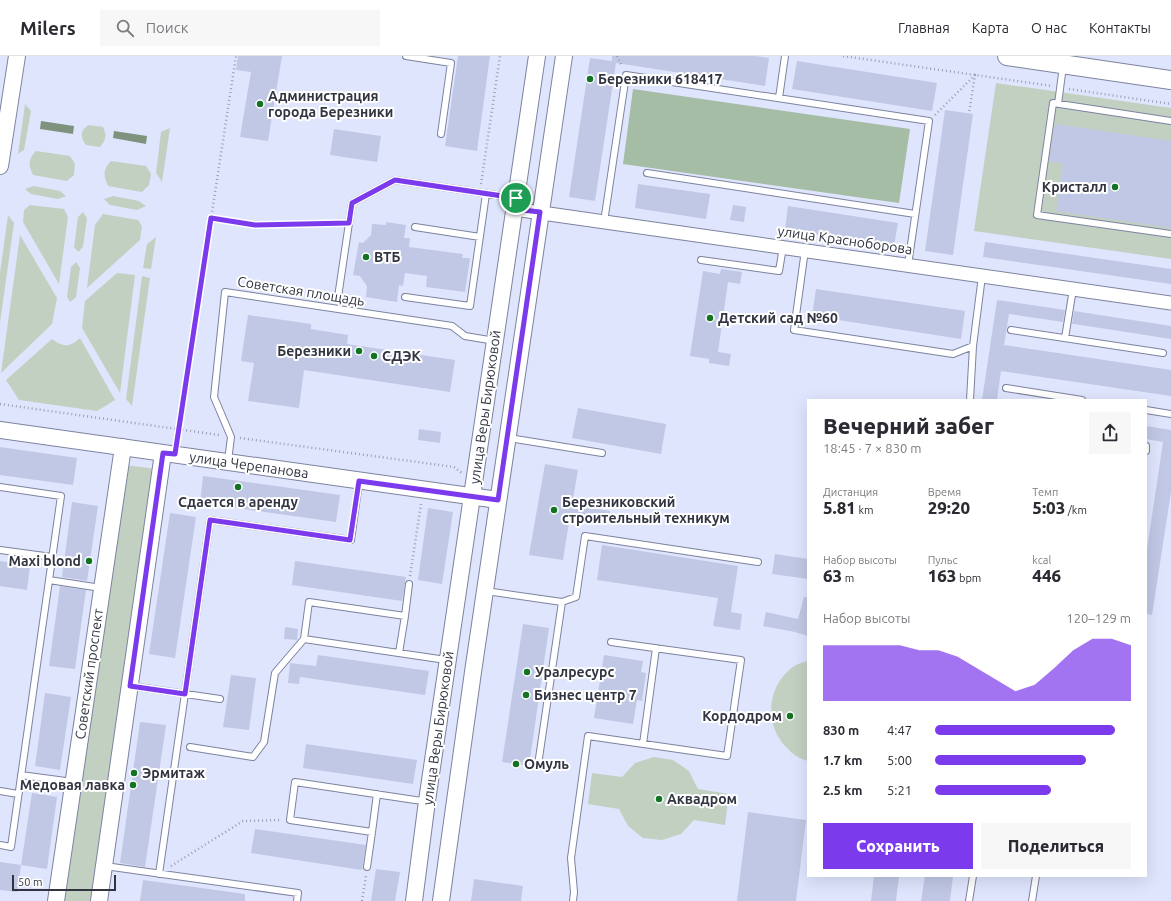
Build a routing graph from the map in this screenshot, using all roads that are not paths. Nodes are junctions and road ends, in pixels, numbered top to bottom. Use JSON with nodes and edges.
{"nodes":[{"id":1,"x":17,"y":56,"type":"edge"},
{"id":2,"x":406,"y":56,"type":"edge"},
{"id":3,"x":537,"y":56,"type":"edge"},
{"id":4,"x":564,"y":56,"type":"edge"},
{"id":5,"x":785,"y":56,"type":"edge"},
{"id":6,"x":1006,"y":56,"type":"edge"},
{"id":7,"x":1064,"y":64,"type":"junction"},
{"id":8,"x":1171,"y":80,"type":"edge"},
{"id":9,"x":779,"y":98,"type":"junction"},
{"id":10,"x":1058,"y":104,"type":"junction"},
{"id":11,"x":1171,"y":120,"type":"edge"},
{"id":12,"x":3,"y":133,"type":"edge"},
{"id":13,"x":441,"y":134,"type":"dead end"},
{"id":14,"x":0,"y":166,"type":"edge"},
{"id":15,"x":646,"y":174,"type":"dead end"},
{"id":16,"x":483,"y":193,"type":"junction"},
{"id":17,"x":515,"y":203,"type":"junction"},
{"id":18,"x":540,"y":212,"type":"junction"},
{"id":19,"x":915,"y":214,"type":"junction"},
{"id":20,"x":604,"y":222,"type":"junction"},
{"id":21,"x":415,"y":227,"type":"dead end"},
{"id":22,"x":1171,"y":234,"type":"edge"},
{"id":23,"x":480,"y":237,"type":"junction"},
{"id":24,"x":782,"y":247,"type":"junction"},
{"id":25,"x":805,"y":250,"type":"junction"},
{"id":26,"x":701,"y":260,"type":"dead end"},
{"id":27,"x":908,"y":265,"type":"junction"},
{"id":28,"x":982,"y":276,"type":"junction"},
{"id":29,"x":1073,"y":289,"type":"junction"},
{"id":30,"x":405,"y":296,"type":"dead end"},
{"id":31,"x":338,"y":297,"type":"dead end"},
{"id":32,"x":1171,"y":303,"type":"edge"},
{"id":33,"x":1011,"y":330,"type":"dead end"},
{"id":34,"x":1065,"y":338,"type":"junction"},
{"id":35,"x":495,"y":341,"type":"junction"},
{"id":36,"x":973,"y":346,"type":"junction"},
{"id":37,"x":1163,"y":353,"type":"dead end"},
{"id":38,"x":1006,"y":388,"type":"dead end"},
{"id":39,"x":970,"y":399,"type":"edge"},
{"id":40,"x":1076,"y":399,"type":"edge"},
{"id":41,"x":1147,"y":410,"type":"edge"},
{"id":42,"x":1171,"y":414,"type":"edge"},
{"id":43,"x":0,"y":430,"type":"edge"},
{"id":44,"x":507,"y":437,"type":"junction"},
{"id":45,"x":123,"y":447,"type":"junction"},
{"id":46,"x":169,"y":454,"type":"junction"},
{"id":47,"x":602,"y":454,"type":"dead end"},
{"id":48,"x":228,"y":461,"type":"junction"},
{"id":49,"x":359,"y":481,"type":"junction"},
{"id":50,"x":0,"y":487,"type":"edge"},
{"id":51,"x":472,"y":497,"type":"junction"},
{"id":52,"x":498,"y":500,"type":"junction"},
{"id":53,"x":0,"y":550,"type":"edge"},
{"id":54,"x":52,"y":557,"type":"junction"},
{"id":55,"x":758,"y":562,"type":"dead end"},
{"id":56,"x":49,"y":580,"type":"junction"},
{"id":57,"x":409,"y":584,"type":"road end"},
{"id":58,"x":102,"y":588,"type":"junction"},
{"id":59,"x":485,"y":591,"type":"junction"},
{"id":60,"x":562,"y":602,"type":"junction"},
{"id":61,"x":404,"y":616,"type":"junction"},
{"id":62,"x":304,"y":639,"type":"junction"},
{"id":63,"x":611,"y":642,"type":"dead end"},
{"id":64,"x":656,"y":648,"type":"junction"},
{"id":65,"x":399,"y":653,"type":"junction"},
{"id":66,"x":447,"y":664,"type":"junction"},
{"id":67,"x":473,"y":672,"type":"junction"},
{"id":68,"x":130,"y":686,"type":"junction"},
{"id":69,"x":185,"y":694,"type":"junction"},
{"id":70,"x":220,"y":699,"type":"dead end"},
{"id":71,"x":643,"y":744,"type":"junction"},
{"id":72,"x":190,"y":747,"type":"dead end"},
{"id":73,"x":538,"y":765,"type":"dead end"},
{"id":74,"x":21,"y":774,"type":"junction"},
{"id":75,"x":73,"y":782,"type":"junction"},
{"id":76,"x":0,"y":792,"type":"edge"},
{"id":77,"x":18,"y":794,"type":"junction"},
{"id":78,"x":377,"y":794,"type":"junction"},
{"id":79,"x":427,"y":801,"type":"junction"},
{"id":80,"x":372,"y":832,"type":"junction"},
{"id":81,"x":0,"y":845,"type":"edge"},
{"id":82,"x":104,"y":866,"type":"junction"},
{"id":83,"x":367,"y":867,"type":"road end"},
{"id":84,"x":159,"y":874,"type":"junction"},
{"id":85,"x":973,"y":877,"type":"edge"},
{"id":86,"x":1036,"y":877,"type":"edge"},
{"id":87,"x":56,"y":901,"type":"edge"},
{"id":88,"x":99,"y":901,"type":"edge"},
{"id":89,"x":297,"y":901,"type":"edge"},
{"id":90,"x":414,"y":901,"type":"edge"},
{"id":91,"x":441,"y":901,"type":"edge"},
{"id":92,"x":573,"y":901,"type":"edge"},
{"id":93,"x":969,"y":901,"type":"edge"},
{"id":94,"x":1032,"y":901,"type":"edge"}],
"edges":[{"from":1,"to":12,"type":"street"},
{"from":2,"to":13,"type":"lane"},
{"from":3,"to":17,"type":"street","name":"улица Веры Бирюковой"},
{"from":4,"to":18,"type":"street","name":"улица Веры Бирюковой"},
{"from":5,"to":9,"type":"lane"},
{"from":6,"to":7,"type":"main road"},
{"from":7,"to":8,"type":"main road"},
{"from":7,"to":10,"type":"lane"},
{"from":9,"to":19,"type":"lane"},
{"from":9,"to":20,"type":"lane"},
{"from":10,"to":11,"type":"lane"},
{"from":10,"to":22,"type":"lane"},
{"from":12,"to":14,"type":"street"},
{"from":15,"to":19,"type":"lane"},
{"from":16,"to":17,"type":"lane","name":"Советская площадь"},
{"from":16,"to":23,"type":"lane"},
{"from":16,"to":31,"type":"lane","name":"Советская площадь"},
{"from":17,"to":18,"type":"street","name":"улица Красноборова"},
{"from":17,"to":35,"type":"street","name":"улица Веры Бирюковой"},
{"from":18,"to":20,"type":"street","name":"улица Красноборова"},
{"from":18,"to":44,"type":"street","name":"улица Веры Бирюковой"},
{"from":19,"to":27,"type":"lane"},
{"from":20,"to":24,"type":"street","name":"улица Красноборова"},
{"from":21,"to":23,"type":"lane"},
{"from":23,"to":30,"type":"lane"},
{"from":24,"to":25,"type":"street","name":"улица Красноборова"},
{"from":24,"to":26,"type":"lane"},
{"from":25,"to":27,"type":"street","name":"улица Красноборова"},
{"from":25,"to":36,"type":"lane"},
{"from":27,"to":28,"type":"street","name":"улица Красноборова"},
{"from":28,"to":29,"type":"street","name":"улица Красноборова"},
{"from":28,"to":36,"type":"lane"},
{"from":29,"to":32,"type":"street","name":"улица Красноборова"},
{"from":29,"to":34,"type":"lane"},
{"from":33,"to":34,"type":"lane"},
{"from":34,"to":37,"type":"lane"},
{"from":35,"to":48,"type":"lane","name":"Советская площадь"},
{"from":35,"to":51,"type":"street","name":"улица Веры Бирюковой"},
{"from":36,"to":39,"type":"lane"},
{"from":38,"to":40,"type":"lane"},
{"from":41,"to":42,"type":"lane"},
{"from":43,"to":45,"type":"street","name":"улица Черепанова"},
{"from":44,"to":47,"type":"lane"},
{"from":44,"to":52,"type":"street","name":"улица Веры Бирюковой"},
{"from":45,"to":46,"type":"street","name":"улица Черепанова"},
{"from":45,"to":58,"type":"street","name":"Советский проспект"},
{"from":46,"to":48,"type":"street","name":"улица Черепанова"},
{"from":46,"to":68,"type":"street"},
{"from":48,"to":49,"type":"street","name":"улица Черепанова"},
{"from":49,"to":51,"type":"street","name":"улица Черепанова"},
{"from":49,"to":69,"type":"lane"},
{"from":50,"to":54,"type":"lane"},
{"from":51,"to":52,"type":"street","name":"улица Черепанова"},
{"from":51,"to":66,"type":"street","name":"улица Веры Бирюковой"},
{"from":52,"to":59,"type":"street","name":"улица Веры Бирюковой"},
{"from":53,"to":54,"type":"lane"},
{"from":54,"to":56,"type":"lane"},
{"from":55,"to":60,"type":"lane"},
{"from":56,"to":58,"type":"lane"},
{"from":56,"to":74,"type":"lane"},
{"from":57,"to":61,"type":"lane"},
{"from":58,"to":75,"type":"street","name":"Советский проспект"},
{"from":59,"to":60,"type":"lane"},
{"from":59,"to":67,"type":"street","name":"улица Веры Бирюковой"},
{"from":60,"to":73,"type":"lane"},
{"from":61,"to":62,"type":"lane"},
{"from":61,"to":65,"type":"lane"},
{"from":62,"to":65,"type":"lane"},
{"from":62,"to":72,"type":"lane"},
{"from":63,"to":64,"type":"lane"},
{"from":64,"to":71,"type":"lane"},
{"from":64,"to":71,"type":"lane"},
{"from":65,"to":66,"type":"lane"},
{"from":66,"to":67,"type":"street"},
{"from":66,"to":79,"type":"street","name":"улица Веры Бирюковой"},
{"from":67,"to":91,"type":"street","name":"улица Веры Бирюковой"},
{"from":68,"to":69,"type":"lane"},
{"from":68,"to":82,"type":"street"},
{"from":69,"to":70,"type":"lane"},
{"from":69,"to":84,"type":"lane"},
{"from":71,"to":92,"type":"lane"},
{"from":74,"to":75,"type":"lane"},
{"from":74,"to":77,"type":"lane"},
{"from":75,"to":87,"type":"street","name":"Советский проспект"},
{"from":76,"to":77,"type":"lane"},
{"from":77,"to":81,"type":"lane"},
{"from":78,"to":79,"type":"lane"},
{"from":78,"to":80,"type":"lane"},
{"from":78,"to":80,"type":"lane"},
{"from":79,"to":90,"type":"street","name":"улица Веры Бирюковой"},
{"from":80,"to":83,"type":"lane"},
{"from":82,"to":84,"type":"lane"},
{"from":82,"to":88,"type":"street"},
{"from":84,"to":89,"type":"lane"},
{"from":85,"to":93,"type":"lane"},
{"from":86,"to":94,"type":"lane"}]}
